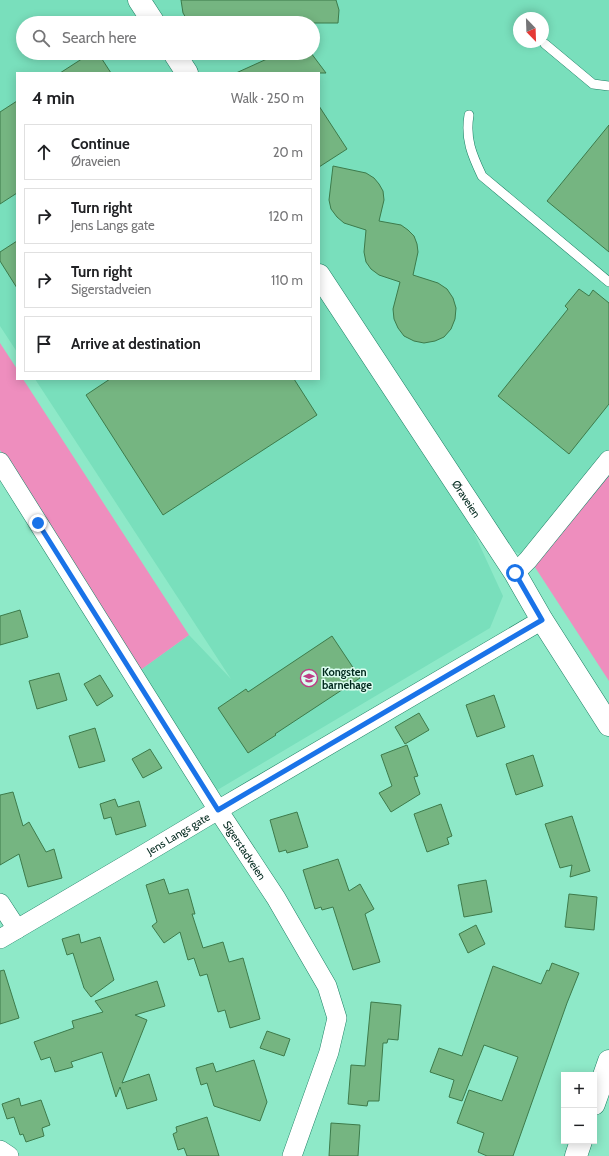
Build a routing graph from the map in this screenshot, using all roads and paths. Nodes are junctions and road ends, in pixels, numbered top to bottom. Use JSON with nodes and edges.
{"nodes":[{"id":1,"x":139,"y":0,"type":"edge"},
{"id":2,"x":149,"y":16,"type":"edge"},
{"id":3,"x":549,"y":47,"type":"edge"},
{"id":4,"x":178,"y":60,"type":"edge"},
{"id":5,"x":185,"y":72,"type":"edge"},
{"id":6,"x":609,"y":86,"type":"edge"},
{"id":7,"x":469,"y":115,"type":"dead end"},
{"id":8,"x":320,"y":277,"type":"edge"},
{"id":9,"x":609,"y":282,"type":"edge"},
{"id":10,"x":609,"y":460,"type":"edge"},
{"id":11,"x":0,"y":462,"type":"edge"},
{"id":12,"x":515,"y":573,"type":"junction"},
{"id":13,"x":542,"y":620,"type":"junction"},
{"id":14,"x":609,"y":725,"type":"edge"},
{"id":15,"x":218,"y":810,"type":"junction"},
{"id":16,"x":0,"y":903,"type":"edge"},
{"id":17,"x":17,"y":929,"type":"junction"},
{"id":18,"x":0,"y":939,"type":"edge"},
{"id":19,"x":609,"y":1062,"type":"edge"},
{"id":20,"x":597,"y":1096,"type":"edge"},
{"id":21,"x":580,"y":1144,"type":"edge"},
{"id":22,"x":0,"y":1150,"type":"edge"},
{"id":23,"x":9,"y":1156,"type":"edge"},
{"id":24,"x":292,"y":1156,"type":"edge"},
{"id":25,"x":576,"y":1156,"type":"edge"}],
"edges":[{"from":1,"to":2,"type":"street"},
{"from":3,"to":6,"type":"lane"},
{"from":4,"to":5,"type":"street"},
{"from":7,"to":9,"type":"lane"},
{"from":8,"to":12,"type":"street","name":"Øraveien"},
{"from":10,"to":12,"type":"street"},
{"from":11,"to":15,"type":"street","name":"Sigerstadveien"},
{"from":12,"to":13,"type":"street","name":"Øraveien"},
{"from":13,"to":14,"type":"street","name":"Øraveien"},
{"from":13,"to":15,"type":"street","name":"Jens Langs gate"},
{"from":15,"to":17,"type":"street","name":"Jens Langs gate"},
{"from":15,"to":24,"type":"street","name":"Sigerstadveien"},
{"from":16,"to":17,"type":"street"},
{"from":17,"to":18,"type":"street","name":"Jens Langs gate"},
{"from":19,"to":20,"type":"street"},
{"from":21,"to":25,"type":"street"},
{"from":22,"to":23,"type":"street"}]}
